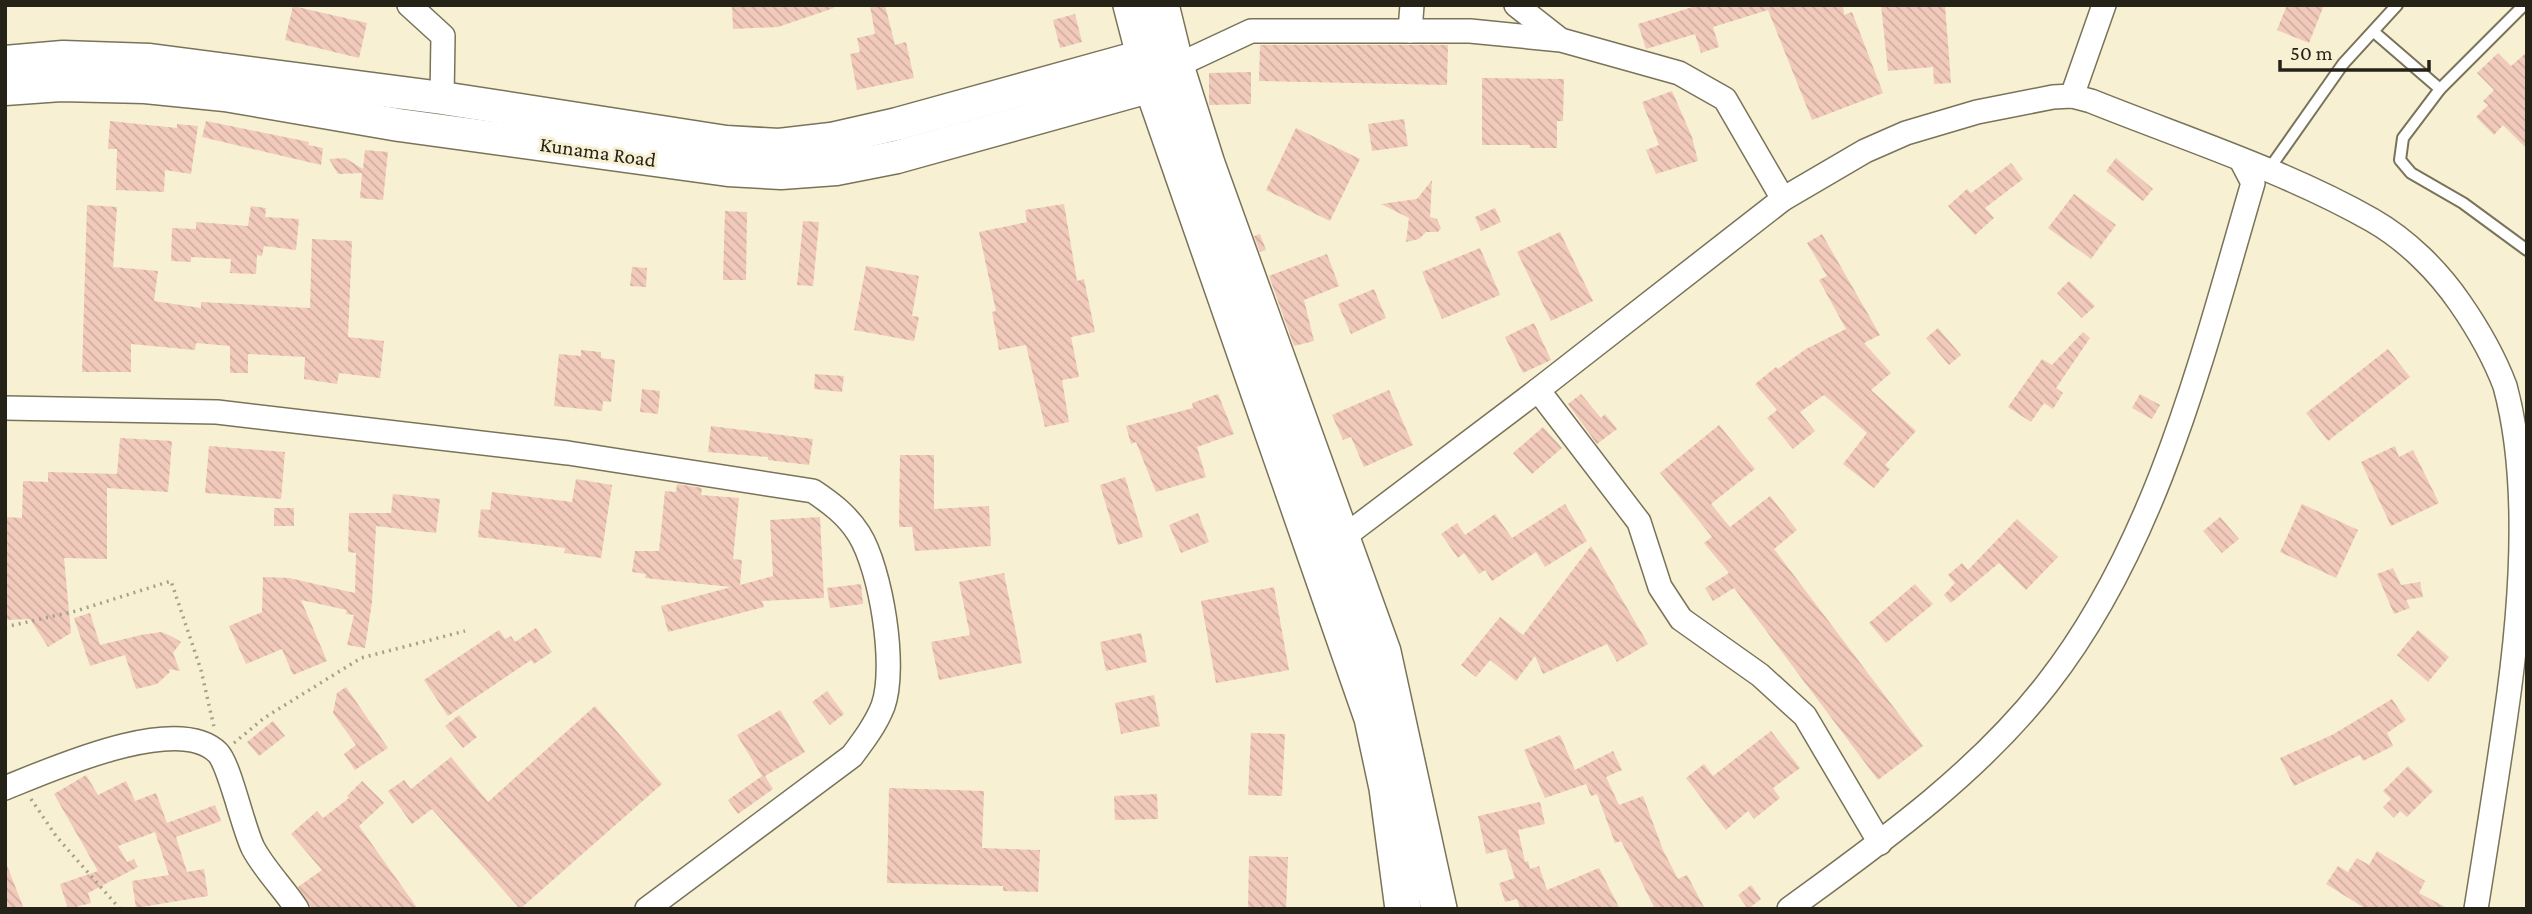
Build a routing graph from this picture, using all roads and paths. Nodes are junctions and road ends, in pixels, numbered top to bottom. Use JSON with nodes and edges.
{"nodes":[{"id":1,"x":409,"y":5,"type":"edge"},
{"id":2,"x":1131,"y":5,"type":"edge"},
{"id":3,"x":1412,"y":5,"type":"edge"},
{"id":4,"x":2104,"y":5,"type":"edge"},
{"id":5,"x":2396,"y":5,"type":"edge"},
{"id":6,"x":2523,"y":7,"type":"edge"},
{"id":7,"x":1527,"y":10,"type":"edge"},
{"id":8,"x":1410,"y":31,"type":"junction"},
{"id":9,"x":2374,"y":32,"type":"junction"},
{"id":10,"x":1561,"y":40,"type":"junction"},
{"id":11,"x":1160,"y":50,"type":"edge"},
{"id":12,"x":5,"y":62,"type":"edge"},
{"id":13,"x":5,"y":89,"type":"edge"},
{"id":14,"x":2440,"y":89,"type":"junction"},
{"id":15,"x":2072,"y":96,"type":"junction"},
{"id":16,"x":442,"y":98,"type":"junction"},
{"id":17,"x":2265,"y":177,"type":"junction"},
{"id":18,"x":1783,"y":199,"type":"junction"},
{"id":19,"x":2527,"y":250,"type":"edge"},
{"id":20,"x":1538,"y":390,"type":"junction"},
{"id":21,"x":5,"y":408,"type":"edge"},
{"id":22,"x":2525,"y":498,"type":"edge"},
{"id":23,"x":1326,"y":545,"type":"junction"},
{"id":24,"x":5,"y":627,"type":"edge"},
{"id":25,"x":465,"y":631,"type":"dead end"},
{"id":26,"x":219,"y":755,"type":"junction"},
{"id":27,"x":13,"y":785,"type":"edge"},
{"id":28,"x":1880,"y":843,"type":"junction"},
{"id":29,"x":120,"y":909,"type":"edge"},
{"id":30,"x":297,"y":909,"type":"edge"},
{"id":31,"x":647,"y":909,"type":"edge"},
{"id":32,"x":1403,"y":909,"type":"edge"},
{"id":33,"x":1439,"y":909,"type":"edge"},
{"id":34,"x":1789,"y":909,"type":"edge"},
{"id":35,"x":2476,"y":909,"type":"edge"}],
"edges":[{"from":1,"to":16,"type":"street"},
{"from":2,"to":11,"type":"main road"},
{"from":3,"to":8,"type":"street"},
{"from":4,"to":15,"type":"street"},
{"from":5,"to":9,"type":"lane"},
{"from":6,"to":14,"type":"lane"},
{"from":7,"to":10,"type":"street"},
{"from":8,"to":10,"type":"street"},
{"from":8,"to":11,"type":"street"},
{"from":9,"to":14,"type":"lane"},
{"from":9,"to":17,"type":"lane"},
{"from":10,"to":18,"type":"street"},
{"from":11,"to":13,"type":"main road","name":"Kunama Road"},
{"from":11,"to":16,"type":"main road","name":"Kunama Road"},
{"from":11,"to":23,"type":"main road"},
{"from":12,"to":16,"type":"main road","name":"Kunama Road"},
{"from":14,"to":19,"type":"lane"},
{"from":15,"to":17,"type":"street"},
{"from":15,"to":18,"type":"street"},
{"from":17,"to":22,"type":"street"},
{"from":17,"to":28,"type":"street"},
{"from":18,"to":20,"type":"street"},
{"from":20,"to":23,"type":"street"},
{"from":20,"to":28,"type":"street"},
{"from":21,"to":31,"type":"street"},
{"from":22,"to":35,"type":"street"},
{"from":23,"to":32,"type":"main road"},
{"from":23,"to":33,"type":"main road"},
{"from":24,"to":26,"type":"path"},
{"from":25,"to":26,"type":"path"},
{"from":26,"to":27,"type":"street"},
{"from":26,"to":30,"type":"street"},
{"from":27,"to":29,"type":"path"},
{"from":28,"to":34,"type":"street"}]}
